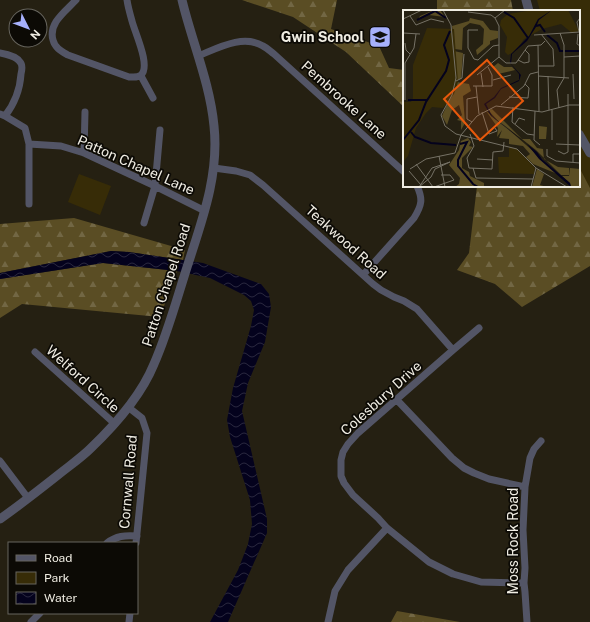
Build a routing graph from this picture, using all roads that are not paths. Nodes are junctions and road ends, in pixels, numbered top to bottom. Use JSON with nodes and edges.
{"nodes":[{"id":1,"x":76,"y":0,"type":"edge"},
{"id":2,"x":127,"y":0,"type":"edge"},
{"id":3,"x":182,"y":0,"type":"edge"},
{"id":4,"x":526,"y":0,"type":"edge"},
{"id":5,"x":529,"y":10,"type":"edge"},
{"id":6,"x":0,"y":53,"type":"edge"},
{"id":7,"x":198,"y":56,"type":"junction"},
{"id":8,"x":141,"y":76,"type":"junction"},
{"id":9,"x":153,"y":98,"type":"dead end"},
{"id":10,"x":85,"y":112,"type":"dead end"},
{"id":11,"x":3,"y":115,"type":"edge"},
{"id":12,"x":160,"y":130,"type":"dead end"},
{"id":13,"x":580,"y":136,"type":"edge"},
{"id":14,"x":28,"y":144,"type":"junction"},
{"id":15,"x":84,"y":153,"type":"junction"},
{"id":16,"x":590,"y":153,"type":"edge"},
{"id":17,"x":214,"y":168,"type":"junction"},
{"id":18,"x":403,"y":171,"type":"edge"},
{"id":19,"x":155,"y":186,"type":"junction"},
{"id":20,"x":417,"y":187,"type":"edge"},
{"id":21,"x":29,"y":204,"type":"dead end"},
{"id":22,"x":205,"y":211,"type":"junction"},
{"id":23,"x":144,"y":224,"type":"dead end"},
{"id":24,"x":363,"y":275,"type":"junction"},
{"id":25,"x":479,"y":328,"type":"dead end"},
{"id":26,"x":453,"y":350,"type":"junction"},
{"id":27,"x":35,"y":352,"type":"dead end"},
{"id":28,"x":396,"y":400,"type":"junction"},
{"id":29,"x":128,"y":407,"type":"junction"},
{"id":30,"x":115,"y":424,"type":"junction"},
{"id":31,"x":541,"y":440,"type":"dead end"},
{"id":32,"x":0,"y":461,"type":"edge"},
{"id":33,"x":525,"y":487,"type":"junction"},
{"id":34,"x":28,"y":498,"type":"junction"},
{"id":35,"x":0,"y":519,"type":"edge"},
{"id":36,"x":387,"y":528,"type":"junction"},
{"id":37,"x":137,"y":540,"type":"edge"},
{"id":38,"x":108,"y":542,"type":"edge"},
{"id":39,"x":524,"y":583,"type":"junction"},
{"id":40,"x":39,"y":614,"type":"edge"},
{"id":41,"x":31,"y":622,"type":"edge"},
{"id":42,"x":328,"y":622,"type":"edge"},
{"id":43,"x":526,"y":622,"type":"edge"}],
"edges":[{"from":1,"to":8,"type":"street"},
{"from":2,"to":8,"type":"street"},
{"from":3,"to":7,"type":"street","name":"Patton Chapel Road"},
{"from":4,"to":5,"type":"street"},
{"from":6,"to":11,"type":"street"},
{"from":7,"to":17,"type":"street","name":"Patton Chapel Road"},
{"from":7,"to":18,"type":"street","name":"Pembrooke Lane"},
{"from":8,"to":9,"type":"street"},
{"from":10,"to":15,"type":"street"},
{"from":11,"to":14,"type":"street"},
{"from":12,"to":19,"type":"street"},
{"from":13,"to":16,"type":"street"},
{"from":14,"to":15,"type":"street","name":"Patton Chapel Lane"},
{"from":14,"to":21,"type":"street"},
{"from":15,"to":19,"type":"street","name":"Patton Chapel Lane"},
{"from":17,"to":22,"type":"street","name":"Patton Chapel Road"},
{"from":17,"to":24,"type":"street","name":"Teakwood Road"},
{"from":19,"to":22,"type":"street","name":"Patton Chapel Lane"},
{"from":19,"to":23,"type":"street"},
{"from":20,"to":24,"type":"street"},
{"from":22,"to":29,"type":"street","name":"Patton Chapel Road"},
{"from":24,"to":26,"type":"street","name":"Teakwood Road"},
{"from":25,"to":26,"type":"street","name":"Colesbury Drive"},
{"from":26,"to":28,"type":"street","name":"Colesbury Drive"},
{"from":27,"to":30,"type":"street","name":"Welford Circle"},
{"from":28,"to":33,"type":"street"},
{"from":28,"to":36,"type":"street","name":"Colesbury Drive"},
{"from":29,"to":30,"type":"street","name":"Patton Chapel Road"},
{"from":29,"to":37,"type":"street","name":"Cornwall Road"},
{"from":30,"to":34,"type":"street","name":"Patton Chapel Road"},
{"from":31,"to":33,"type":"street","name":"Moss Rock Road"},
{"from":32,"to":34,"type":"street"},
{"from":33,"to":39,"type":"street","name":"Moss Rock Road"},
{"from":34,"to":35,"type":"street","name":"Patton Chapel Road"},
{"from":36,"to":39,"type":"street","name":"Colesbury Drive"},
{"from":36,"to":42,"type":"street"},
{"from":37,"to":38,"type":"street"},
{"from":39,"to":43,"type":"street","name":"Moss Rock Road"},
{"from":40,"to":41,"type":"street"}]}
